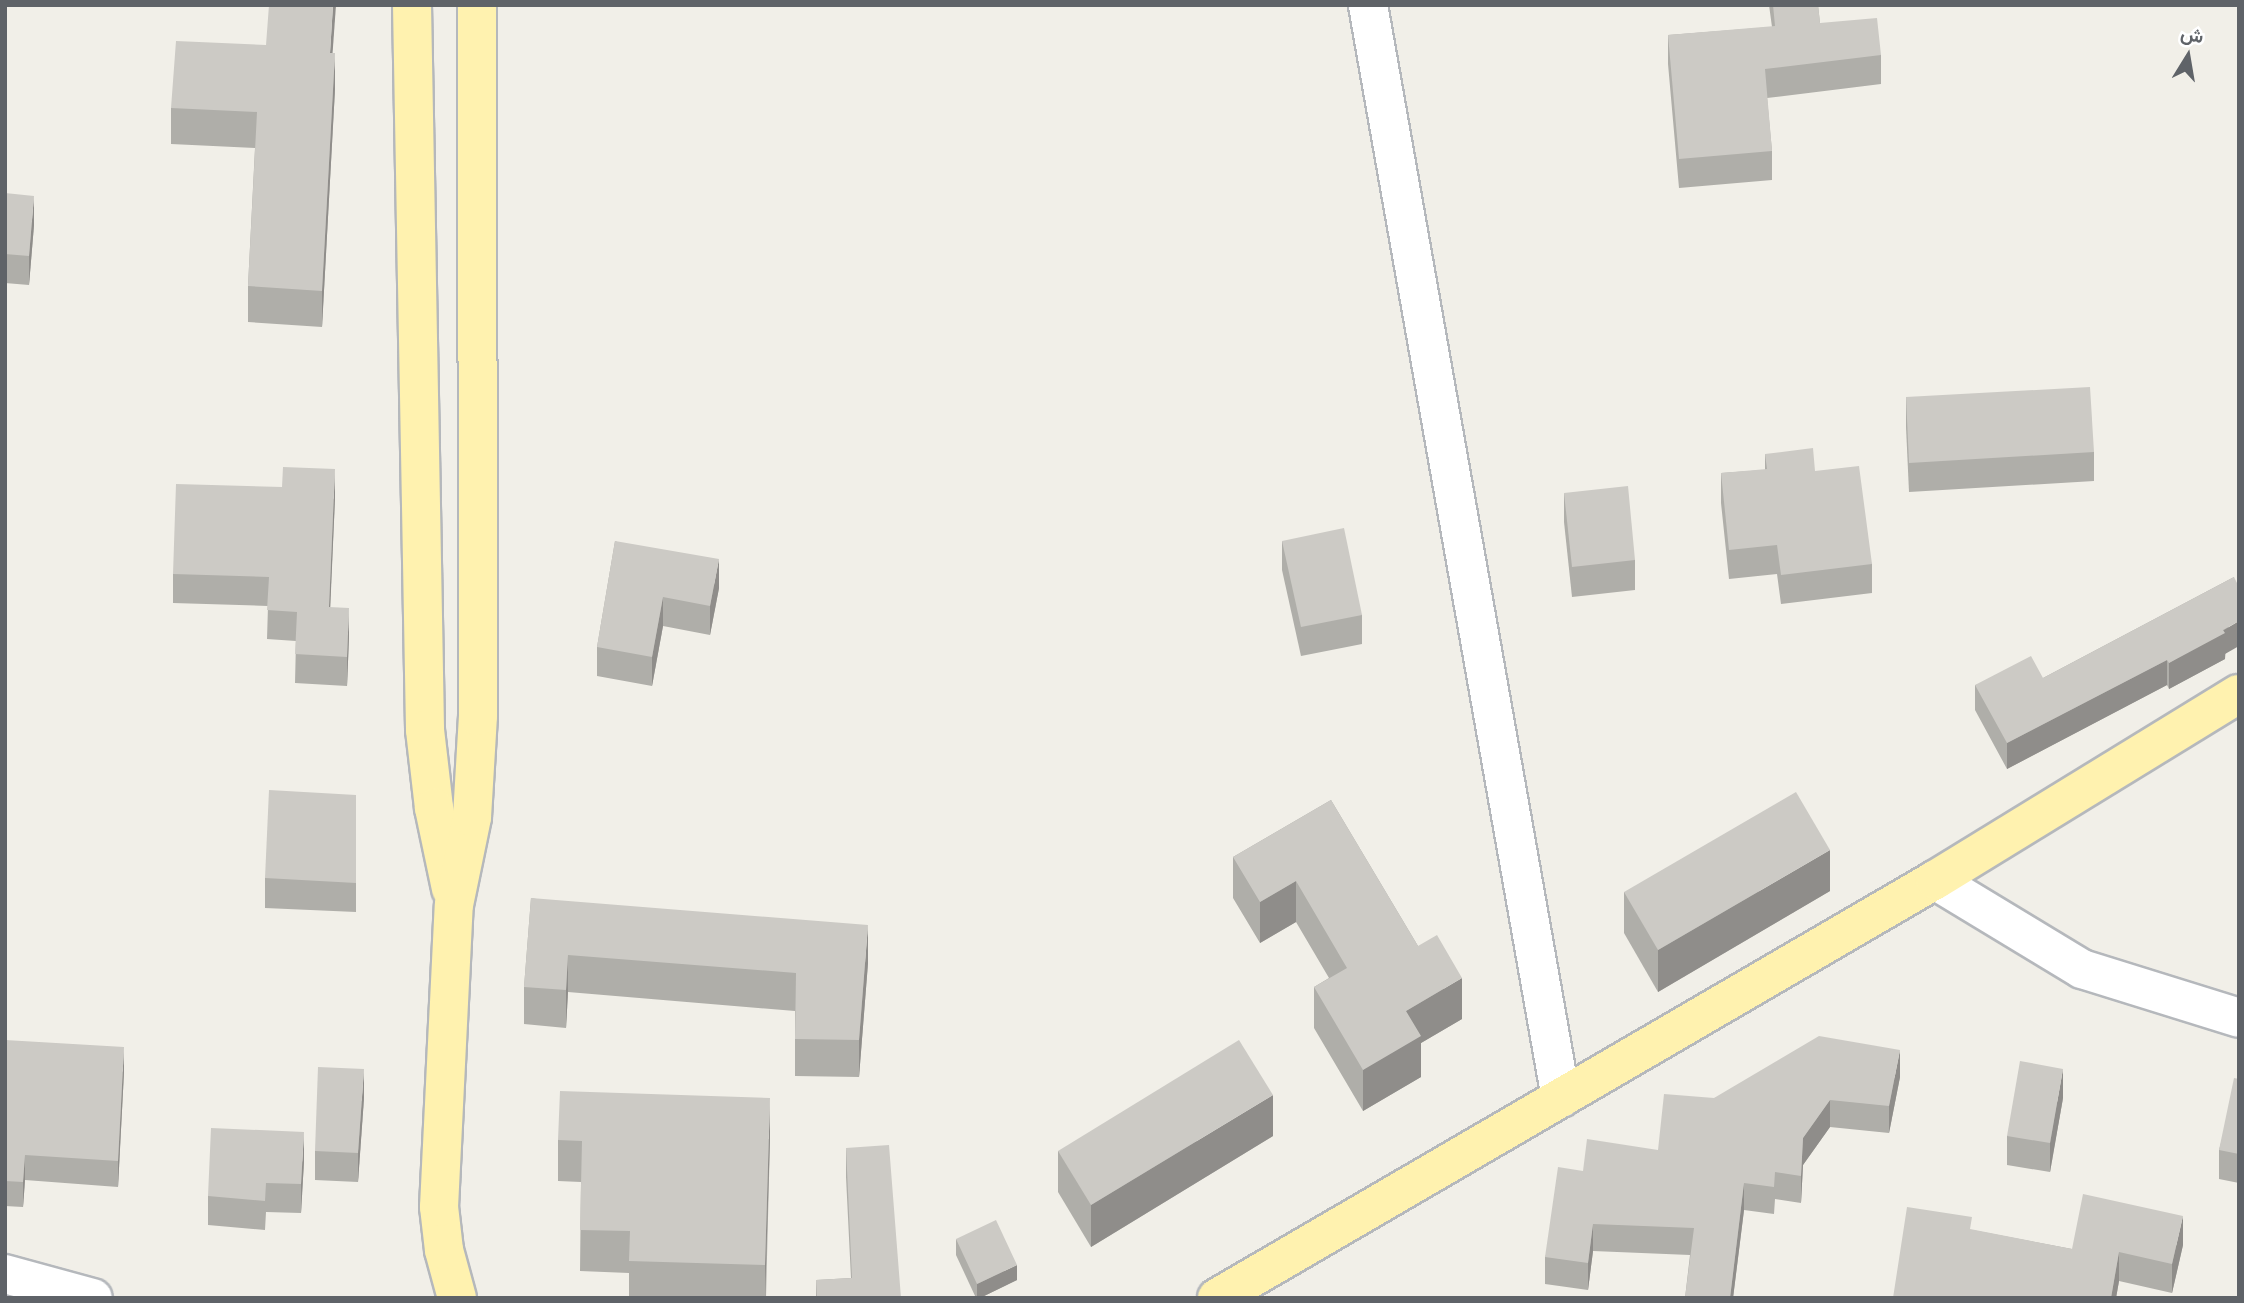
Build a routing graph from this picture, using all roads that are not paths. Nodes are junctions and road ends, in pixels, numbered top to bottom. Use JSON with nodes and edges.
{"nodes":[{"id":1,"x":412,"y":5,"type":"edge"},
{"id":2,"x":477,"y":5,"type":"edge"},
{"id":3,"x":1368,"y":5,"type":"edge"},
{"id":4,"x":2239,"y":694,"type":"edge"},
{"id":5,"x":1935,"y":880,"type":"junction"},
{"id":6,"x":454,"y":905,"type":"junction"},
{"id":7,"x":2239,"y":1018,"type":"edge"},
{"id":8,"x":1561,"y":1098,"type":"junction"},
{"id":9,"x":5,"y":1274,"type":"edge"},
{"id":10,"x":78,"y":1296,"type":"edge"},
{"id":11,"x":457,"y":1298,"type":"edge"},
{"id":12,"x":1217,"y":1298,"type":"edge"}],
"edges":[{"from":1,"to":6,"type":"main road"},
{"from":2,"to":6,"type":"main road"},
{"from":3,"to":8,"type":"street"},
{"from":4,"to":5,"type":"main road"},
{"from":5,"to":7,"type":"street"},
{"from":5,"to":8,"type":"main road"},
{"from":6,"to":11,"type":"main road"},
{"from":8,"to":12,"type":"main road"},
{"from":9,"to":10,"type":"street"}]}
